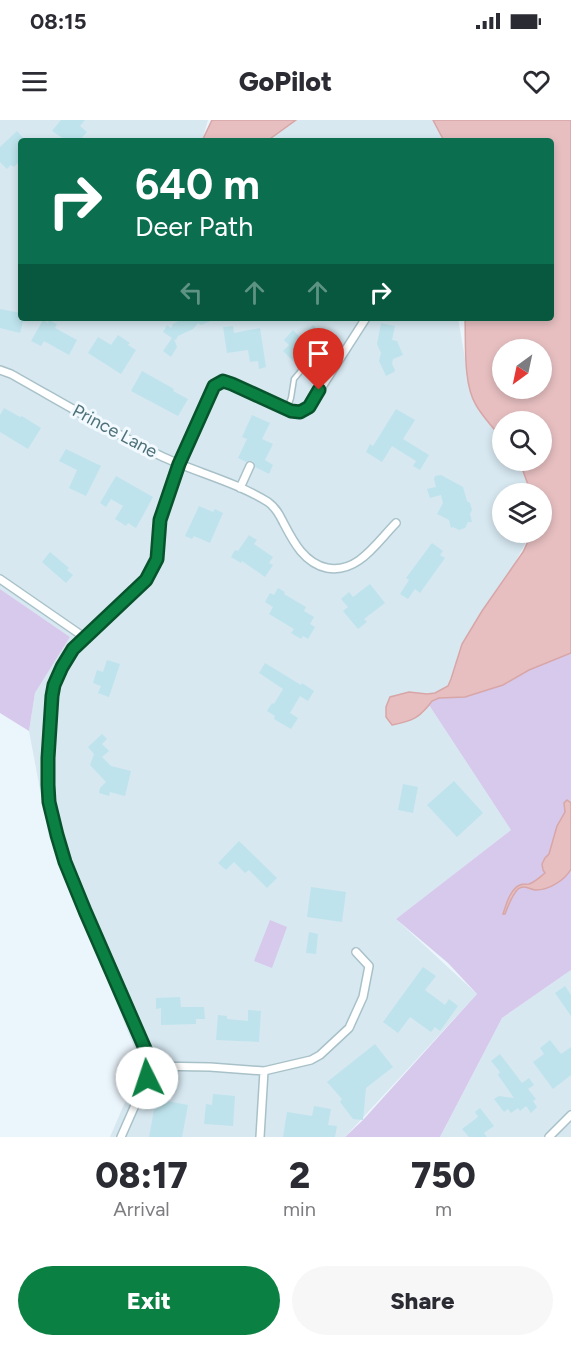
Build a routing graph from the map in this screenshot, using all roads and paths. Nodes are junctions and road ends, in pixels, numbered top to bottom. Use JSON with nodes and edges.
{"nodes":[{"id":1,"x":364,"y":321,"type":"edge"},
{"id":2,"x":341,"y":356,"type":"junction"},
{"id":3,"x":0,"y":370,"type":"edge"},
{"id":4,"x":286,"y":409,"type":"junction"},
{"id":5,"x":179,"y":464,"type":"junction"},
{"id":6,"x":250,"y":466,"type":"dead end"},
{"id":7,"x":240,"y":488,"type":"junction"},
{"id":8,"x":396,"y":523,"type":"dead end"},
{"id":9,"x":0,"y":579,"type":"edge"},
{"id":10,"x":84,"y":637,"type":"junction"},
{"id":11,"x":357,"y":952,"type":"dead end"},
{"id":12,"x":150,"y":1066,"type":"junction"},
{"id":13,"x":264,"y":1071,"type":"junction"},
{"id":14,"x":571,"y":1115,"type":"edge"},
{"id":15,"x":121,"y":1137,"type":"edge"},
{"id":16,"x":260,"y":1137,"type":"edge"},
{"id":17,"x":549,"y":1137,"type":"edge"}],
"edges":[{"from":1,"to":2,"type":"street"},
{"from":2,"to":4,"type":"street"},
{"from":2,"to":4,"type":"lane"},
{"from":3,"to":5,"type":"street","name":"Prince Lane"},
{"from":4,"to":5,"type":"street"},
{"from":5,"to":7,"type":"street","name":"Prince Lane"},
{"from":5,"to":10,"type":"street"},
{"from":6,"to":7,"type":"street"},
{"from":7,"to":8,"type":"street","name":"Prince Lane"},
{"from":9,"to":10,"type":"street"},
{"from":10,"to":12,"type":"street"},
{"from":11,"to":13,"type":"street"},
{"from":12,"to":13,"type":"street"},
{"from":12,"to":15,"type":"street"},
{"from":13,"to":16,"type":"street"},
{"from":14,"to":17,"type":"street"}]}
